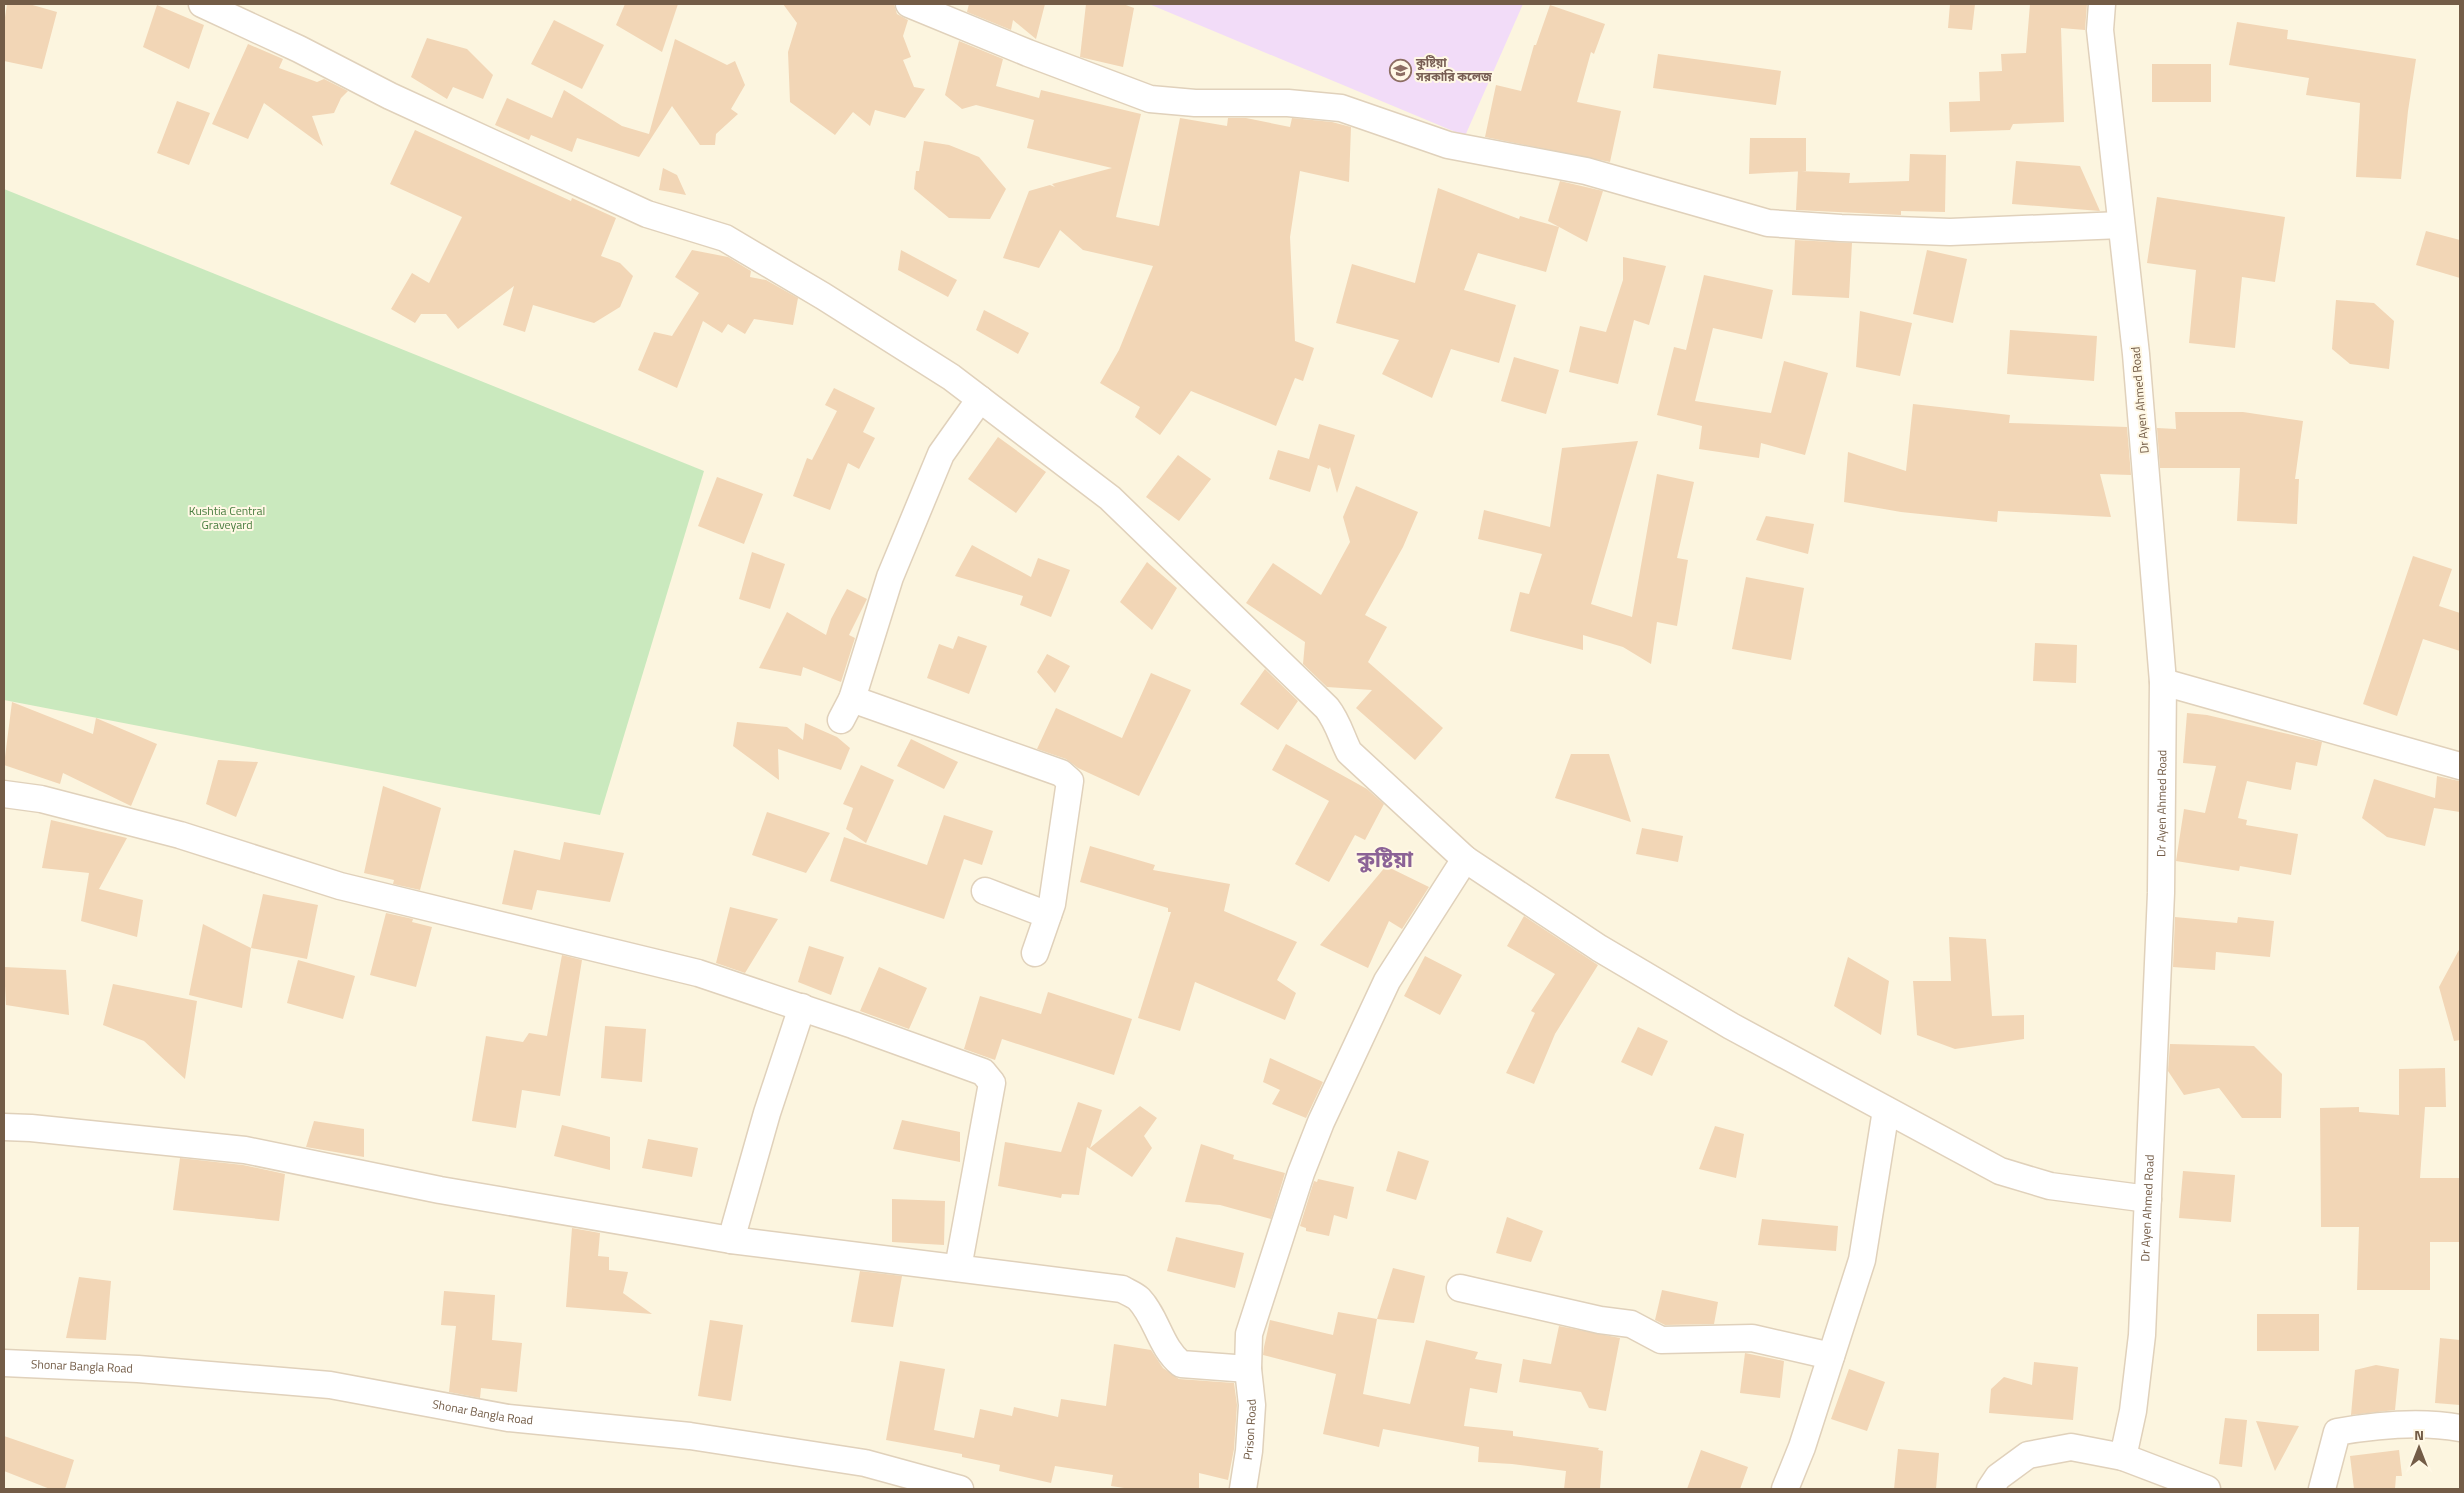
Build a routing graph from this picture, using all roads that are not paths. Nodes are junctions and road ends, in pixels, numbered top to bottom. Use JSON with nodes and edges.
{"nodes":[{"id":1,"x":202,"y":4,"type":"edge"},
{"id":2,"x":908,"y":4,"type":"edge"},
{"id":3,"x":2102,"y":4,"type":"edge"},
{"id":4,"x":2121,"y":225,"type":"junction"},
{"id":5,"x":980,"y":399,"type":"junction"},
{"id":6,"x":2163,"y":682,"type":"junction"},
{"id":7,"x":2460,"y":766,"type":"edge"},
{"id":8,"x":4,"y":794,"type":"edge"},
{"id":9,"x":1464,"y":859,"type":"junction"},
{"id":10,"x":985,"y":891,"type":"dead end"},
{"id":11,"x":1048,"y":915,"type":"junction"},
{"id":12,"x":1035,"y":953,"type":"dead end"},
{"id":13,"x":802,"y":1007,"type":"junction"},
{"id":14,"x":1886,"y":1110,"type":"junction"},
{"id":15,"x":4,"y":1127,"type":"edge"},
{"id":16,"x":2148,"y":1199,"type":"junction"},
{"id":17,"x":731,"y":1240,"type":"junction"},
{"id":18,"x":958,"y":1268,"type":"junction"},
{"id":19,"x":1460,"y":1288,"type":"dead end"},
{"id":20,"x":1831,"y":1356,"type":"junction"},
{"id":21,"x":4,"y":1363,"type":"edge"},
{"id":22,"x":1248,"y":1368,"type":"junction"},
{"id":23,"x":2460,"y":1428,"type":"edge"},
{"id":24,"x":2123,"y":1457,"type":"junction"},
{"id":25,"x":960,"y":1489,"type":"edge"},
{"id":26,"x":1243,"y":1489,"type":"edge"},
{"id":27,"x":1786,"y":1489,"type":"edge"},
{"id":28,"x":1990,"y":1489,"type":"edge"},
{"id":29,"x":2207,"y":1489,"type":"edge"},
{"id":30,"x":2322,"y":1489,"type":"edge"}],
"edges":[{"from":1,"to":5,"type":"street"},
{"from":2,"to":4,"type":"street"},
{"from":3,"to":4,"type":"street","name":"Dr Ayen Ahmed Road"},
{"from":4,"to":6,"type":"street","name":"Dr Ayen Ahmed Road"},
{"from":5,"to":9,"type":"street"},
{"from":5,"to":11,"type":"street"},
{"from":6,"to":7,"type":"street"},
{"from":6,"to":16,"type":"street","name":"Dr Ayen Ahmed Road"},
{"from":8,"to":13,"type":"street"},
{"from":9,"to":14,"type":"street"},
{"from":9,"to":22,"type":"street","name":"Prison Road"},
{"from":10,"to":11,"type":"street"},
{"from":11,"to":12,"type":"street"},
{"from":13,"to":17,"type":"street"},
{"from":13,"to":18,"type":"street"},
{"from":14,"to":16,"type":"street"},
{"from":14,"to":20,"type":"street"},
{"from":15,"to":17,"type":"street"},
{"from":16,"to":24,"type":"street","name":"Dr Ayen Ahmed Road"},
{"from":17,"to":18,"type":"street"},
{"from":18,"to":22,"type":"street"},
{"from":19,"to":20,"type":"street"},
{"from":20,"to":27,"type":"street"},
{"from":21,"to":25,"type":"street","name":"Shonar Bangla Road"},
{"from":22,"to":26,"type":"street","name":"Prison Road"},
{"from":23,"to":30,"type":"street"},
{"from":24,"to":28,"type":"street"},
{"from":24,"to":29,"type":"street"}]}
